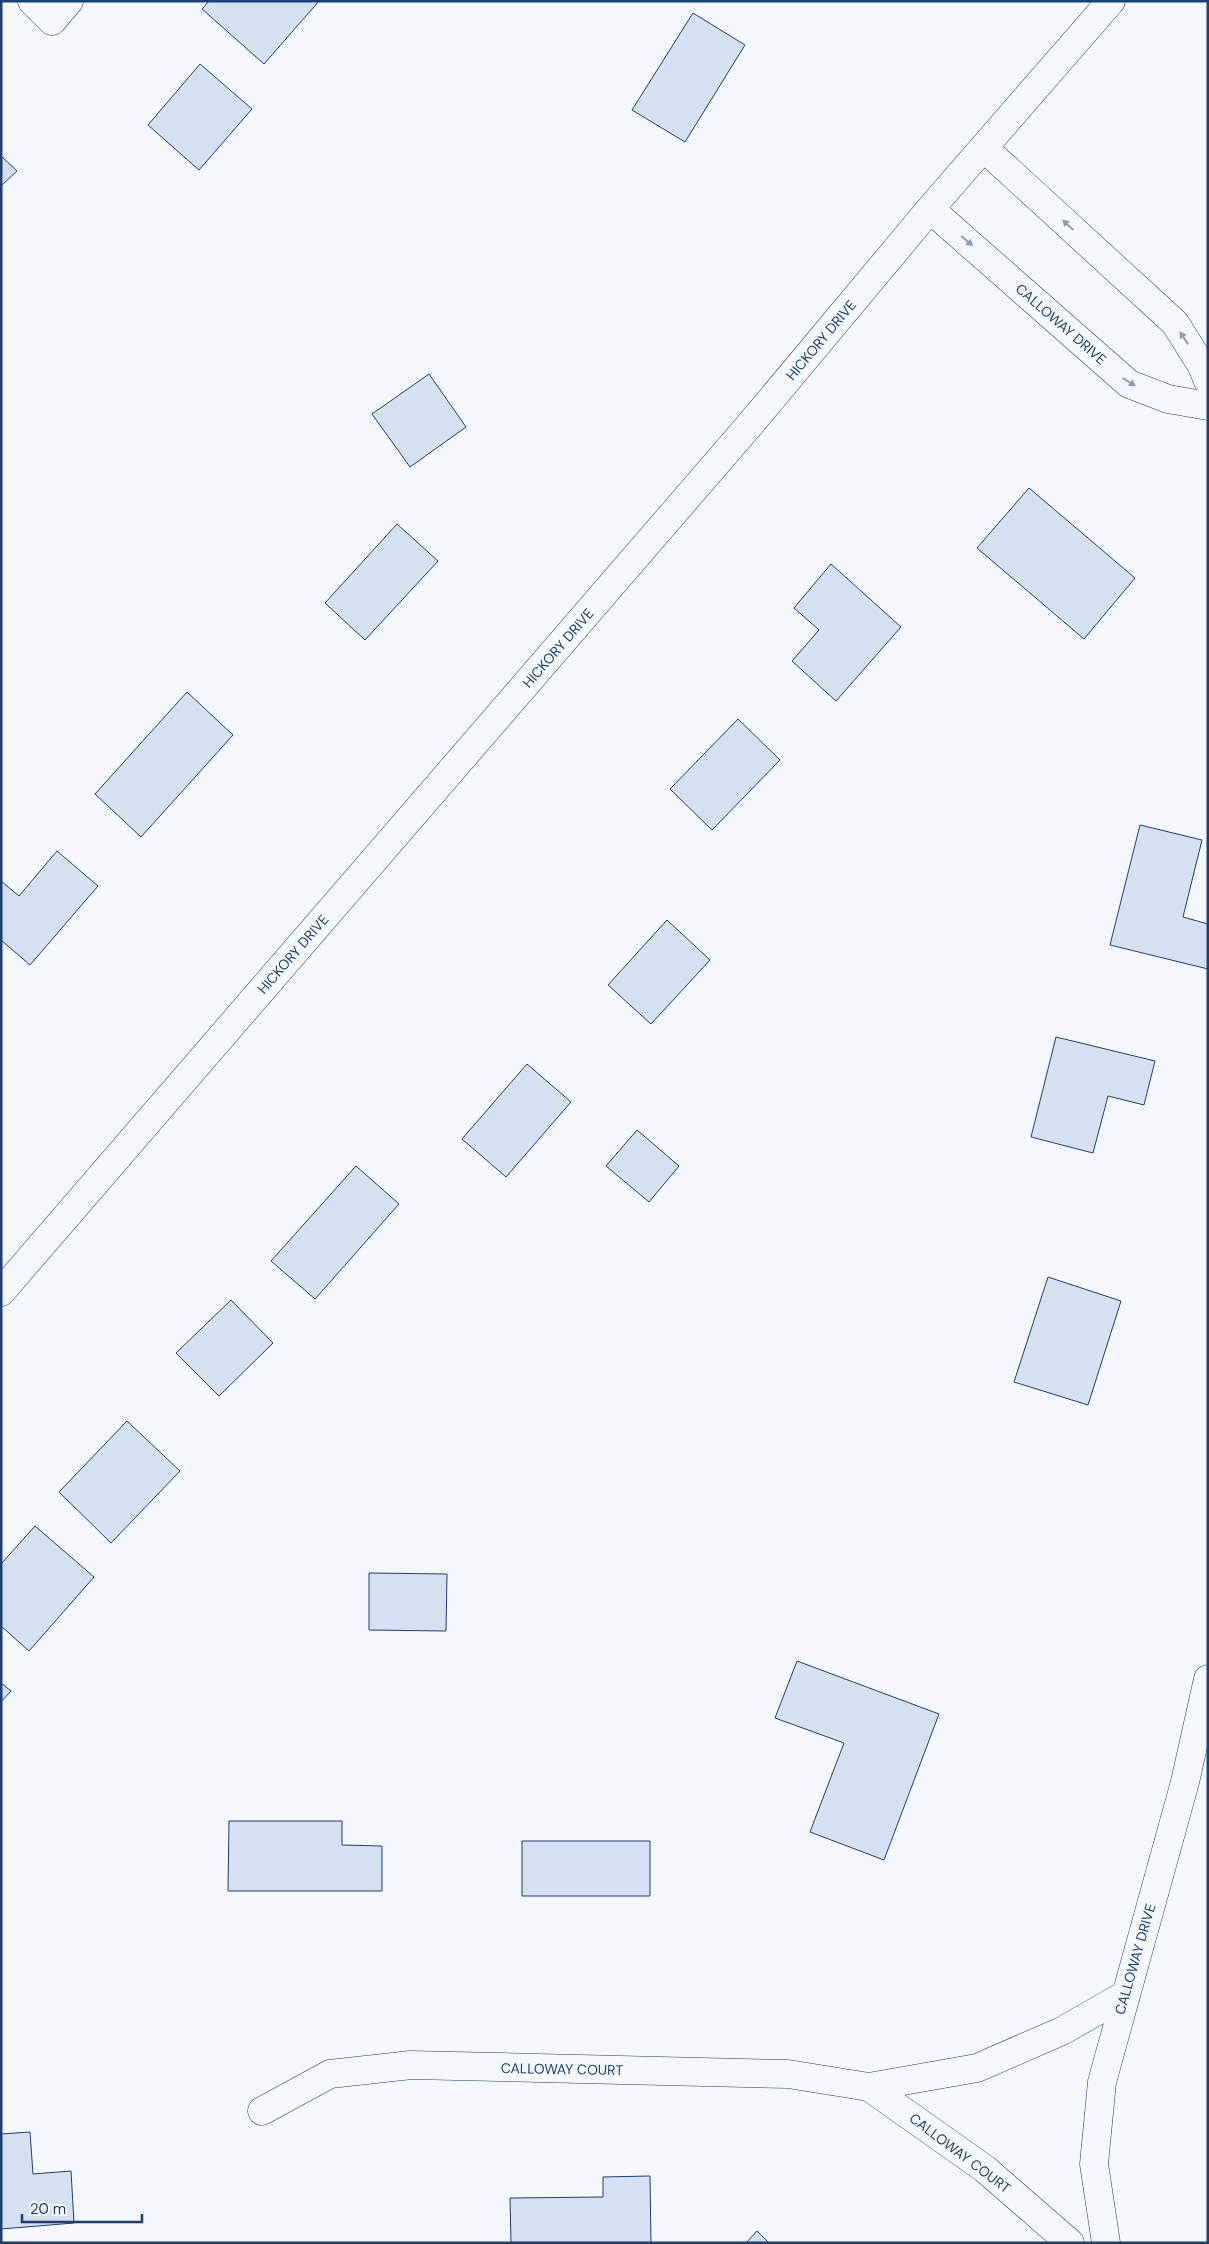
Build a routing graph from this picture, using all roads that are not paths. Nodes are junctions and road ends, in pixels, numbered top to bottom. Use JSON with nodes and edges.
{"nodes":[{"id":1,"x":32,"y":1,"type":"edge"},
{"id":2,"x":69,"y":1,"type":"edge"},
{"id":3,"x":1111,"y":1,"type":"edge"},
{"id":4,"x":984,"y":148,"type":"junction"},
{"id":5,"x":930,"y":209,"type":"junction"},
{"id":6,"x":1208,"y":381,"type":"edge"},
{"id":7,"x":1208,"y":406,"type":"edge"},
{"id":8,"x":1,"y":1292,"type":"edge"},
{"id":9,"x":1208,"y":1679,"type":"edge"},
{"id":10,"x":1125,"y":1995,"type":"junction"},
{"id":11,"x":870,"y":2087,"type":"junction"},
{"id":12,"x":262,"y":2110,"type":"dead end"},
{"id":13,"x":1070,"y":2243,"type":"edge"},
{"id":14,"x":1106,"y":2243,"type":"edge"}],
"edges":[{"from":1,"to":2,"type":"street"},
{"from":3,"to":4,"type":"street","name":"HICKORY DRIVE"},
{"from":4,"to":5,"type":"street","name":"HICKORY DRIVE"},
{"from":6,"to":4,"type":"street","one_way":true},
{"from":5,"to":7,"type":"street","name":"CALLOWAY DRIVE","one_way":true},
{"from":5,"to":8,"type":"street","name":"HICKORY DRIVE"},
{"from":9,"to":10,"type":"street","name":"CALLOWAY DRIVE"},
{"from":10,"to":11,"type":"street","name":"CALLOWAY COURT"},
{"from":10,"to":14,"type":"street","name":"CALLOWAY DRIVE"},
{"from":11,"to":12,"type":"street","name":"CALLOWAY COURT"},
{"from":11,"to":13,"type":"street","name":"CALLOWAY COURT"}]}
